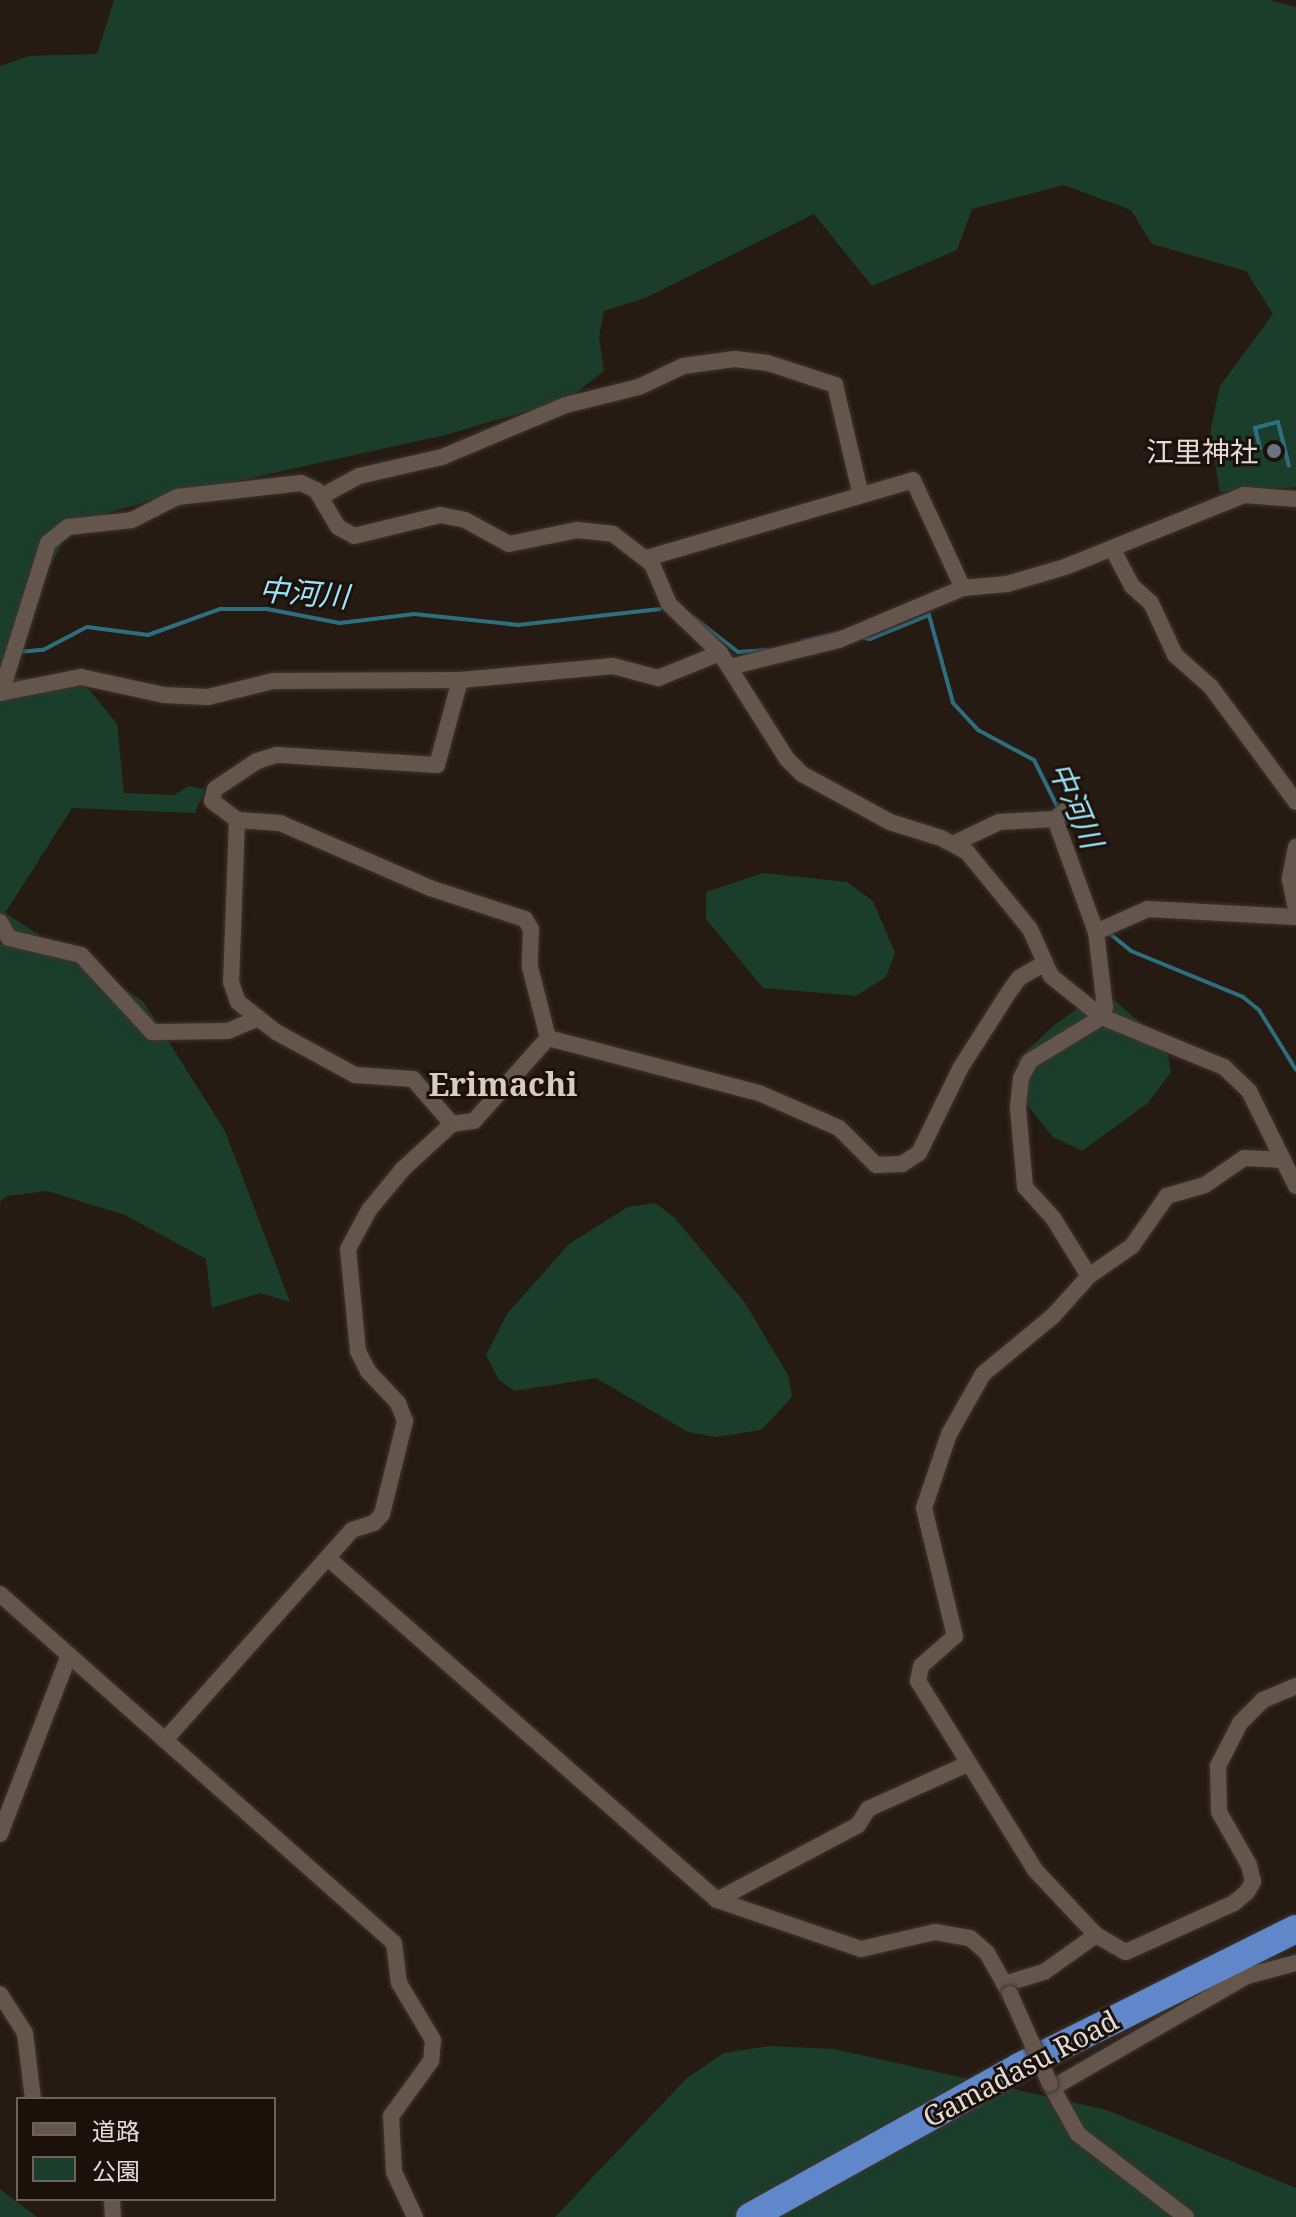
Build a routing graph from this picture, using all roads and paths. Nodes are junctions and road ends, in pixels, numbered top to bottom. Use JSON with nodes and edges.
{"nodes":[{"id":1,"x":860,"y":492,"type":"junction"},
{"id":2,"x":322,"y":496,"type":"junction"},
{"id":3,"x":1296,"y":499,"type":"edge"},
{"id":4,"x":1113,"y":550,"type":"junction"},
{"id":5,"x":647,"y":558,"type":"junction"},
{"id":6,"x":963,"y":588,"type":"junction"},
{"id":7,"x":725,"y":660,"type":"junction"},
{"id":8,"x":460,"y":680,"type":"junction"},
{"id":9,"x":0,"y":693,"type":"edge"},
{"id":10,"x":1296,"y":802,"type":"edge"},
{"id":11,"x":237,"y":820,"type":"junction"},
{"id":12,"x":955,"y":843,"type":"junction"},
{"id":13,"x":1296,"y":847,"type":"edge"},
{"id":14,"x":1296,"y":914,"type":"edge"},
{"id":15,"x":0,"y":922,"type":"edge"},
{"id":16,"x":1103,"y":929,"type":"junction"},
{"id":17,"x":1043,"y":964,"type":"junction"},
{"id":18,"x":1102,"y":1017,"type":"junction"},
{"id":19,"x":258,"y":1018,"type":"junction"},
{"id":20,"x":548,"y":1038,"type":"junction"},
{"id":21,"x":452,"y":1124,"type":"junction"},
{"id":22,"x":1283,"y":1160,"type":"junction"},
{"id":23,"x":1296,"y":1186,"type":"edge"},
{"id":24,"x":1089,"y":1276,"type":"junction"},
{"id":25,"x":329,"y":1559,"type":"junction"},
{"id":26,"x":0,"y":1594,"type":"edge"},
{"id":27,"x":69,"y":1655,"type":"junction"},
{"id":28,"x":1296,"y":1686,"type":"edge"},
{"id":29,"x":165,"y":1740,"type":"junction"},
{"id":30,"x":967,"y":1764,"type":"junction"},
{"id":31,"x":0,"y":1834,"type":"edge"},
{"id":32,"x":717,"y":1900,"type":"junction"},
{"id":33,"x":1296,"y":1929,"type":"edge"},
{"id":34,"x":1096,"y":1935,"type":"junction"},
{"id":35,"x":1296,"y":1963,"type":"edge"},
{"id":36,"x":1007,"y":1989,"type":"junction"},
{"id":37,"x":0,"y":1994,"type":"edge"},
{"id":38,"x":1051,"y":2086,"type":"junction"},
{"id":39,"x":33,"y":2097,"type":"edge"},
{"id":40,"x":415,"y":2217,"type":"edge"},
{"id":41,"x":750,"y":2217,"type":"edge"},
{"id":42,"x":1186,"y":2217,"type":"edge"}],
"edges":[{"from":1,"to":2,"type":"street"},
{"from":1,"to":5,"type":"street"},
{"from":1,"to":6,"type":"street"},
{"from":2,"to":5,"type":"street"},
{"from":2,"to":9,"type":"street"},
{"from":3,"to":4,"type":"street"},
{"from":4,"to":6,"type":"street"},
{"from":4,"to":10,"type":"street"},
{"from":5,"to":7,"type":"street"},
{"from":6,"to":7,"type":"street"},
{"from":7,"to":8,"type":"street"},
{"from":7,"to":12,"type":"street"},
{"from":8,"to":9,"type":"street"},
{"from":8,"to":11,"type":"street"},
{"from":11,"to":19,"type":"street"},
{"from":11,"to":20,"type":"street"},
{"from":12,"to":16,"type":"street"},
{"from":12,"to":17,"type":"street"},
{"from":13,"to":14,"type":"street"},
{"from":14,"to":16,"type":"street"},
{"from":15,"to":19,"type":"street"},
{"from":16,"to":18,"type":"street"},
{"from":17,"to":18,"type":"street"},
{"from":17,"to":20,"type":"street"},
{"from":18,"to":22,"type":"street"},
{"from":18,"to":24,"type":"street"},
{"from":19,"to":21,"type":"street"},
{"from":20,"to":21,"type":"street"},
{"from":21,"to":25,"type":"street"},
{"from":22,"to":23,"type":"street"},
{"from":22,"to":24,"type":"street"},
{"from":24,"to":30,"type":"street"},
{"from":25,"to":29,"type":"street"},
{"from":25,"to":32,"type":"street"},
{"from":26,"to":27,"type":"street"},
{"from":27,"to":29,"type":"street"},
{"from":27,"to":31,"type":"street"},
{"from":28,"to":34,"type":"street"},
{"from":29,"to":40,"type":"street"},
{"from":30,"to":32,"type":"street"},
{"from":30,"to":34,"type":"street"},
{"from":32,"to":36,"type":"street"},
{"from":33,"to":41,"type":"highway","name":"Gamadasu Road"},
{"from":34,"to":36,"type":"street"},
{"from":35,"to":38,"type":"street"},
{"from":36,"to":38,"type":"street","bridge":true},
{"from":37,"to":39,"type":"street"},
{"from":38,"to":42,"type":"street"}]}
